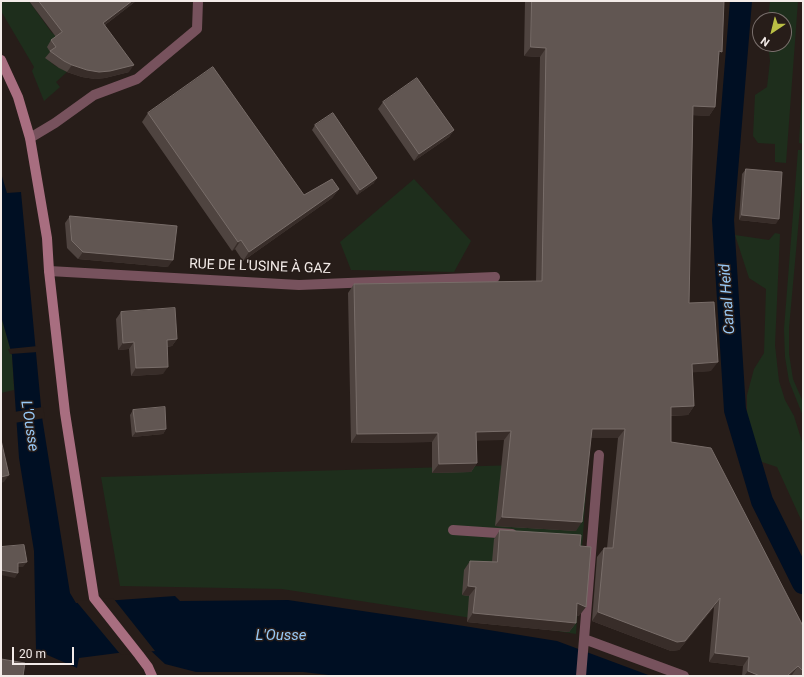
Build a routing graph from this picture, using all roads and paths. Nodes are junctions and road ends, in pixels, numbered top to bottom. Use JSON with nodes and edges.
{"nodes":[{"id":1,"x":198,"y":1,"type":"edge"},
{"id":2,"x":1,"y":60,"type":"edge"},
{"id":3,"x":30,"y":138,"type":"junction"},
{"id":4,"x":49,"y":271,"type":"junction"},
{"id":5,"x":495,"y":277,"type":"dead end"},
{"id":6,"x":599,"y":455,"type":"dead end"},
{"id":7,"x":453,"y":530,"type":"dead end"},
{"id":8,"x":523,"y":535,"type":"edge"},
{"id":9,"x":583,"y":643,"type":"junction"},
{"id":10,"x":152,"y":676,"type":"edge"},
{"id":11,"x":580,"y":676,"type":"edge"},
{"id":12,"x":684,"y":676,"type":"edge"}],
"edges":[{"from":1,"to":3,"type":"lane"},
{"from":2,"to":3,"type":"main road"},
{"from":3,"to":4,"type":"main road"},
{"from":4,"to":5,"type":"lane","name":"RUE DE L'USINE À GAZ"},
{"from":4,"to":10,"type":"main road"},
{"from":6,"to":9,"type":"lane"},
{"from":7,"to":8,"type":"lane"},
{"from":9,"to":11,"type":"lane"},
{"from":9,"to":12,"type":"lane"}]}
